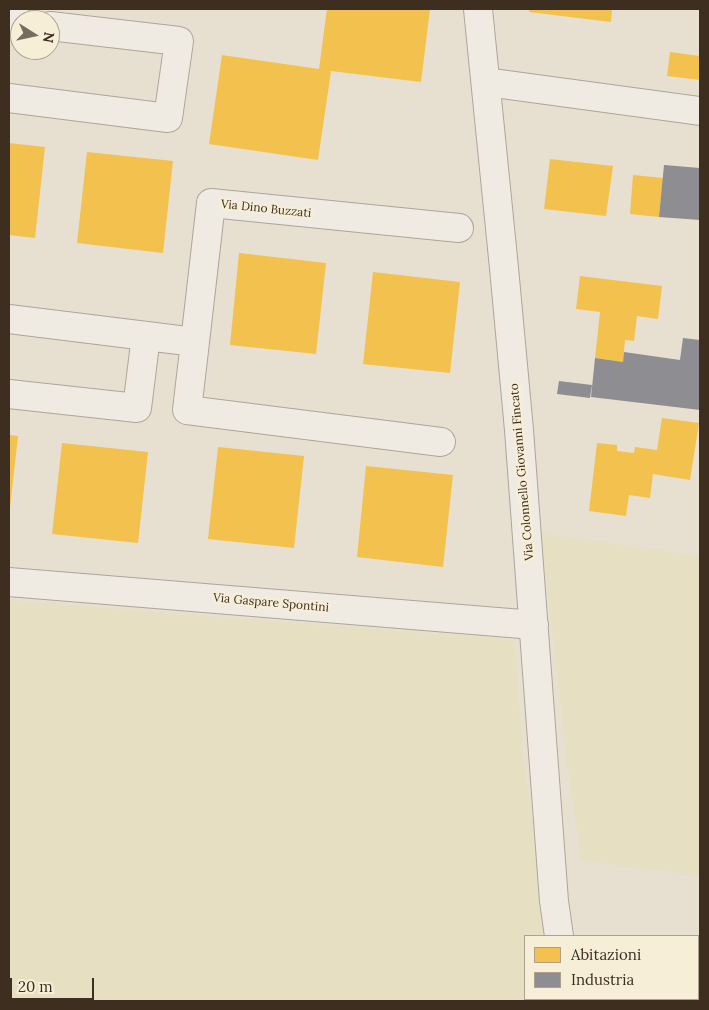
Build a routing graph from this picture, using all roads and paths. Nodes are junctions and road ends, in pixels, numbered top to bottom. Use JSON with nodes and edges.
{"nodes":[{"id":1,"x":478,"y":9,"type":"edge"},
{"id":2,"x":60,"y":27,"type":"edge"},
{"id":3,"x":486,"y":82,"type":"junction"},
{"id":4,"x":9,"y":98,"type":"edge"},
{"id":5,"x":700,"y":111,"type":"edge"},
{"id":6,"x":459,"y":228,"type":"dead end"},
{"id":7,"x":9,"y":319,"type":"edge"},
{"id":8,"x":146,"y":336,"type":"junction"},
{"id":9,"x":195,"y":342,"type":"junction"},
{"id":10,"x":9,"y":394,"type":"edge"},
{"id":11,"x":441,"y":442,"type":"dead end"},
{"id":12,"x":9,"y":582,"type":"edge"},
{"id":13,"x":534,"y":625,"type":"junction"},
{"id":14,"x":558,"y":935,"type":"edge"}],
"edges":[{"from":1,"to":3,"type":"street","name":"Via Colonnello Giovanni Fincato"},
{"from":2,"to":4,"type":"street"},
{"from":3,"to":5,"type":"street"},
{"from":3,"to":13,"type":"street","name":"Via Colonnello Giovanni Fincato"},
{"from":6,"to":9,"type":"street","name":"Via Dino Buzzati"},
{"from":7,"to":8,"type":"street"},
{"from":8,"to":9,"type":"street"},
{"from":8,"to":10,"type":"street"},
{"from":9,"to":11,"type":"street","name":"Via Dino Buzzati"},
{"from":12,"to":13,"type":"street","name":"Via Gaspare Spontini"},
{"from":13,"to":14,"type":"street","name":"Via Colonnello Giovanni Fincato"}]}
